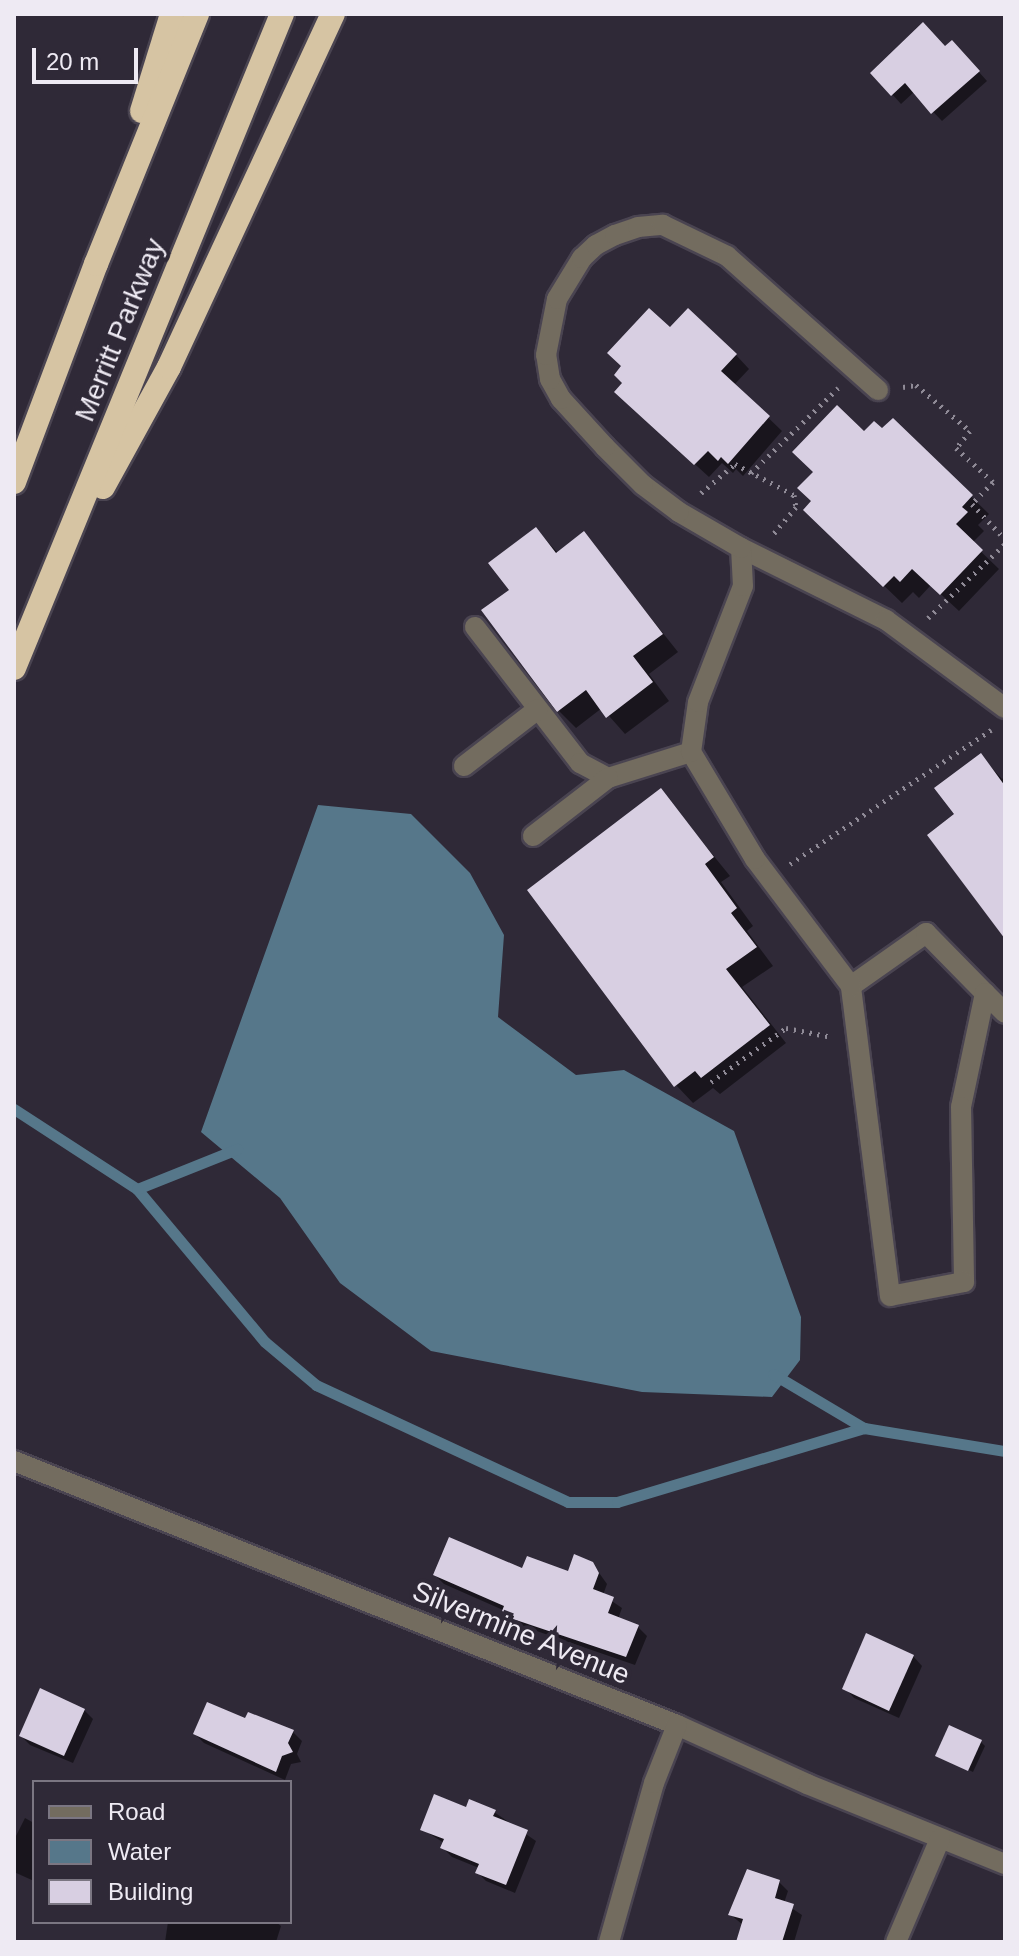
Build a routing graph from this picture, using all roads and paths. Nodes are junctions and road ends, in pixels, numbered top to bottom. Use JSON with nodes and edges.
{"nodes":[{"id":1,"x":172,"y":14,"type":"edge"},
{"id":2,"x":197,"y":14,"type":"edge"},
{"id":3,"x":282,"y":14,"type":"edge"},
{"id":4,"x":333,"y":14,"type":"edge"},
{"id":5,"x":96,"y":264,"type":"junction"},
{"id":6,"x":856,"y":371,"type":"junction"},
{"id":7,"x":878,"y":390,"type":"joint"},
{"id":8,"x":751,"y":473,"type":"junction"},
{"id":9,"x":14,"y":482,"type":"edge"},
{"id":10,"x":679,"y":512,"type":"junction"},
{"id":11,"x":1005,"y":541,"type":"edge"},
{"id":12,"x":748,"y":551,"type":"junction"},
{"id":13,"x":48,"y":587,"type":"junction"},
{"id":14,"x":475,"y":627,"type":"dead end"},
{"id":15,"x":908,"y":637,"type":"junction"},
{"id":16,"x":14,"y":668,"type":"edge"},
{"id":17,"x":1005,"y":708,"type":"edge"},
{"id":18,"x":538,"y":709,"type":"junction"},
{"id":19,"x":992,"y":729,"type":"dead end"},
{"id":20,"x":691,"y":752,"type":"junction"},
{"id":21,"x":464,"y":766,"type":"dead end"},
{"id":22,"x":608,"y":778,"type":"junction"},
{"id":23,"x":533,"y":836,"type":"dead end"},
{"id":24,"x":770,"y":878,"type":"junction"},
{"id":25,"x":851,"y":986,"type":"junction"},
{"id":26,"x":985,"y":993,"type":"junction"},
{"id":27,"x":1005,"y":1013,"type":"edge"},
{"id":28,"x":858,"y":1042,"type":"junction"},
{"id":29,"x":711,"y":1082,"type":"dead end"},
{"id":30,"x":14,"y":1461,"type":"edge"},
{"id":31,"x":677,"y":1725,"type":"junction"},
{"id":32,"x":940,"y":1839,"type":"junction"},
{"id":33,"x":1005,"y":1864,"type":"edge"},
{"id":34,"x":609,"y":1942,"type":"edge"},
{"id":35,"x":896,"y":1942,"type":"edge"}],
"edges":[{"from":1,"to":5,"type":"highway"},
{"from":2,"to":5,"type":"highway","name":"Merritt Parkway"},
{"from":3,"to":13,"type":"highway","name":"Merritt Parkway"},
{"from":4,"to":13,"type":"highway"},
{"from":5,"to":9,"type":"highway","name":"Merritt Parkway"},
{"from":6,"to":7,"type":"street"},
{"from":6,"to":8,"type":"path"},
{"from":6,"to":10,"type":"street"},
{"from":7,"to":11,"type":"path"},
{"from":8,"to":10,"type":"path"},
{"from":8,"to":12,"type":"path"},
{"from":10,"to":12,"type":"street"},
{"from":11,"to":15,"type":"path"},
{"from":12,"to":15,"type":"street"},
{"from":12,"to":20,"type":"street"},
{"from":13,"to":16,"type":"highway","name":"Merritt Parkway"},
{"from":14,"to":18,"type":"street"},
{"from":15,"to":17,"type":"street"},
{"from":18,"to":21,"type":"street"},
{"from":18,"to":22,"type":"street"},
{"from":19,"to":24,"type":"path"},
{"from":20,"to":22,"type":"street"},
{"from":20,"to":24,"type":"street"},
{"from":22,"to":23,"type":"street"},
{"from":24,"to":25,"type":"street"},
{"from":25,"to":26,"type":"street"},
{"from":25,"to":28,"type":"street"},
{"from":26,"to":27,"type":"street"},
{"from":26,"to":28,"type":"street"},
{"from":28,"to":29,"type":"path"},
{"from":30,"to":31,"type":"street","name":"Silvermine Avenue"},
{"from":31,"to":32,"type":"street","name":"Silvermine Avenue"},
{"from":31,"to":34,"type":"street"},
{"from":32,"to":33,"type":"street","name":"Silvermine Avenue"},
{"from":32,"to":35,"type":"street"}]}
